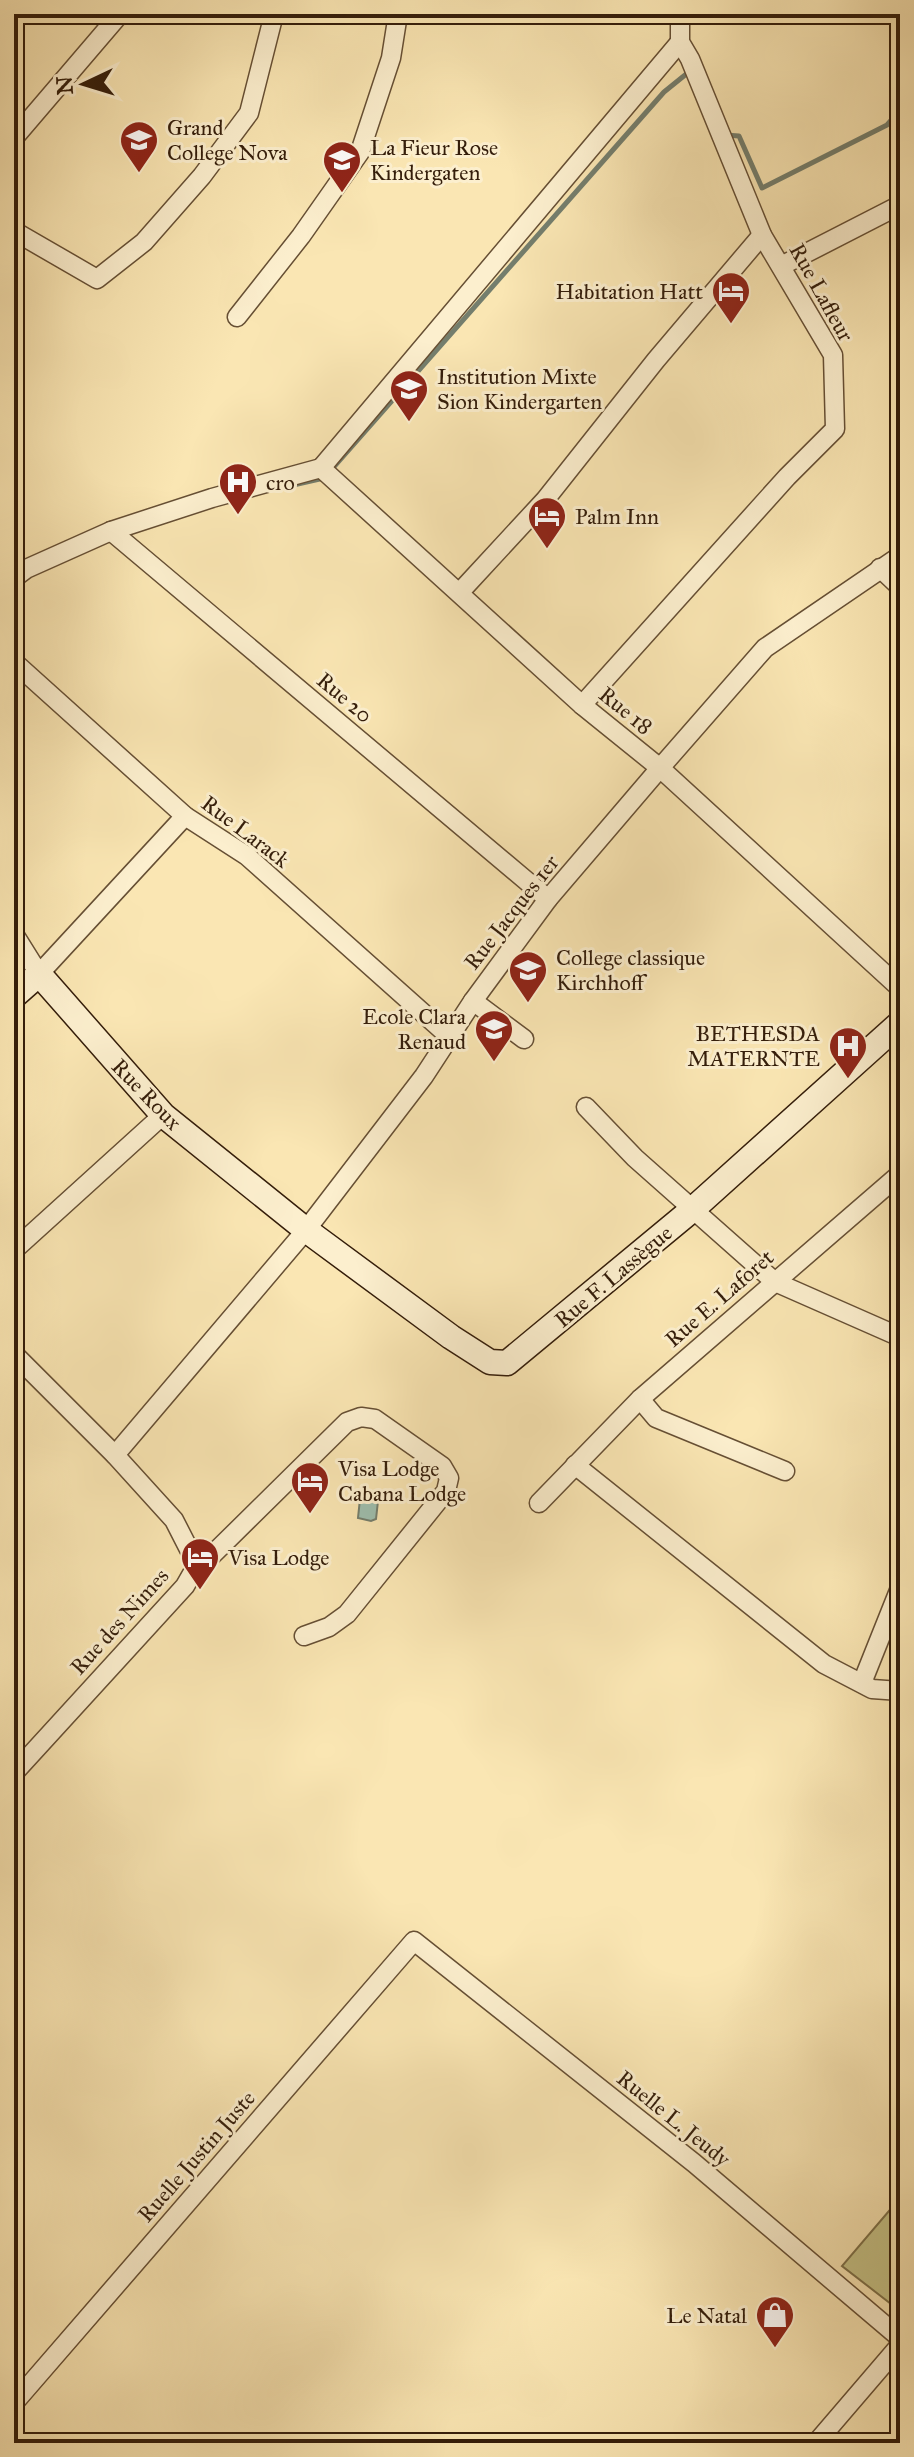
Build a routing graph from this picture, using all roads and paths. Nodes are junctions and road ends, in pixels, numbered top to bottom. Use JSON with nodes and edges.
{"nodes":[{"id":1,"x":120,"y":14,"type":"edge"},
{"id":2,"x":274,"y":14,"type":"edge"},
{"id":3,"x":398,"y":14,"type":"edge"},
{"id":4,"x":680,"y":14,"type":"edge"},
{"id":5,"x":680,"y":42,"type":"junction"},
{"id":6,"x":14,"y":138,"type":"edge"},
{"id":7,"x":900,"y":205,"type":"edge"},
{"id":8,"x":14,"y":231,"type":"edge"},
{"id":9,"x":762,"y":235,"type":"junction"},
{"id":10,"x":781,"y":266,"type":"junction"},
{"id":11,"x":237,"y":317,"type":"dead end"},
{"id":12,"x":321,"y":468,"type":"junction"},
{"id":13,"x":111,"y":531,"type":"junction"},
{"id":14,"x":900,"y":556,"type":"edge"},
{"id":15,"x":880,"y":568,"type":"junction"},
{"id":16,"x":14,"y":578,"type":"edge"},
{"id":17,"x":900,"y":587,"type":"edge"},
{"id":18,"x":460,"y":592,"type":"junction"},
{"id":19,"x":14,"y":662,"type":"edge"},
{"id":20,"x":582,"y":705,"type":"junction"},
{"id":21,"x":660,"y":768,"type":"junction"},
{"id":22,"x":185,"y":816,"type":"junction"},
{"id":23,"x":548,"y":899,"type":"junction"},
{"id":24,"x":14,"y":934,"type":"edge"},
{"id":25,"x":39,"y":974,"type":"junction"},
{"id":26,"x":900,"y":988,"type":"edge"},
{"id":27,"x":14,"y":996,"type":"edge"},
{"id":28,"x":473,"y":1001,"type":"junction"},
{"id":29,"x":900,"y":1023,"type":"edge"},
{"id":30,"x":451,"y":1038,"type":"junction"},
{"id":31,"x":524,"y":1039,"type":"dead end"},
{"id":32,"x":586,"y":1107,"type":"dead end"},
{"id":33,"x":163,"y":1115,"type":"junction"},
{"id":34,"x":900,"y":1174,"type":"edge"},
{"id":35,"x":693,"y":1209,"type":"junction"},
{"id":36,"x":306,"y":1230,"type":"junction"},
{"id":37,"x":14,"y":1250,"type":"edge"},
{"id":38,"x":775,"y":1282,"type":"junction"},
{"id":39,"x":900,"y":1337,"type":"edge"},
{"id":40,"x":14,"y":1354,"type":"edge"},
{"id":41,"x":640,"y":1399,"type":"junction"},
{"id":42,"x":115,"y":1455,"type":"junction"},
{"id":43,"x":575,"y":1465,"type":"junction"},
{"id":44,"x":785,"y":1471,"type":"dead end"},
{"id":45,"x":539,"y":1503,"type":"dead end"},
{"id":46,"x":197,"y":1565,"type":"junction"},
{"id":47,"x":900,"y":1588,"type":"edge"},
{"id":48,"x":304,"y":1636,"type":"dead end"},
{"id":49,"x":862,"y":1683,"type":"junction"},
{"id":50,"x":900,"y":1691,"type":"edge"},
{"id":51,"x":14,"y":1773,"type":"edge"},
{"id":52,"x":414,"y":1941,"type":"joint"},
{"id":53,"x":900,"y":2338,"type":"edge"},
{"id":54,"x":900,"y":2345,"type":"edge"},
{"id":55,"x":14,"y":2403,"type":"edge"},
{"id":56,"x":816,"y":2443,"type":"edge"}],
"edges":[{"from":1,"to":6,"type":"street"},
{"from":2,"to":8,"type":"street"},
{"from":3,"to":11,"type":"street"},
{"from":4,"to":5,"type":"street","name":"Rue Lafleur"},
{"from":5,"to":9,"type":"street","name":"Rue Lafleur"},
{"from":5,"to":12,"type":"street"},
{"from":7,"to":10,"type":"street"},
{"from":9,"to":10,"type":"street","name":"Rue Lafleur"},
{"from":9,"to":18,"type":"street"},
{"from":10,"to":20,"type":"street","name":"Rue Lafleur"},
{"from":12,"to":13,"type":"street"},
{"from":12,"to":18,"type":"street","name":"Rue 18"},
{"from":13,"to":16,"type":"street"},
{"from":13,"to":23,"type":"street","name":"Rue 20"},
{"from":14,"to":15,"type":"street","name":"Rue Jacques 1er"},
{"from":15,"to":17,"type":"street"},
{"from":15,"to":21,"type":"street","name":"Rue Jacques 1er"},
{"from":18,"to":20,"type":"street","name":"Rue 18"},
{"from":19,"to":22,"type":"street","name":"Rue Larack"},
{"from":20,"to":21,"type":"street","name":"Rue 18"},
{"from":21,"to":23,"type":"street","name":"Rue Jacques 1er"},
{"from":21,"to":26,"type":"street","name":"Rue 18"},
{"from":22,"to":25,"type":"street"},
{"from":22,"to":30,"type":"street","name":"Rue Larack"},
{"from":23,"to":28,"type":"street","name":"Rue Jacques 1er"},
{"from":24,"to":25,"type":"street","name":"Rue Roux"},
{"from":25,"to":27,"type":"street"},
{"from":25,"to":33,"type":"street","name":"Rue Roux"},
{"from":28,"to":30,"type":"street","name":"Rue Jacques 1er"},
{"from":28,"to":31,"type":"street"},
{"from":29,"to":35,"type":"street","name":"Rue F. Lassègue"},
{"from":30,"to":36,"type":"street","name":"Rue Jacques 1er"},
{"from":32,"to":35,"type":"street"},
{"from":33,"to":36,"type":"street","name":"Rue Roux"},
{"from":33,"to":37,"type":"street"},
{"from":34,"to":38,"type":"street","name":"Rue E. Laforet"},
{"from":35,"to":36,"type":"street","name":"Rue F. Lassègue"},
{"from":35,"to":38,"type":"street"},
{"from":36,"to":42,"type":"street","name":"Rue Jacques 1er"},
{"from":38,"to":39,"type":"street"},
{"from":38,"to":41,"type":"street","name":"Rue E. Laforet"},
{"from":40,"to":42,"type":"street","name":"Rue des Nimes"},
{"from":41,"to":43,"type":"street","name":"Rue E. Laforet"},
{"from":41,"to":44,"type":"street"},
{"from":42,"to":46,"type":"street","name":"Rue des Nimes"},
{"from":43,"to":45,"type":"street","name":"Rue E. Laforet"},
{"from":43,"to":49,"type":"street"},
{"from":46,"to":48,"type":"street"},
{"from":46,"to":51,"type":"street","name":"Rue des Nimes"},
{"from":47,"to":49,"type":"street"},
{"from":49,"to":50,"type":"street"},
{"from":52,"to":53,"type":"street","name":"Ruelle L. Jeudy"},
{"from":52,"to":55,"type":"street","name":"Ruelle Justin Juste"},
{"from":54,"to":56,"type":"street"}]}
